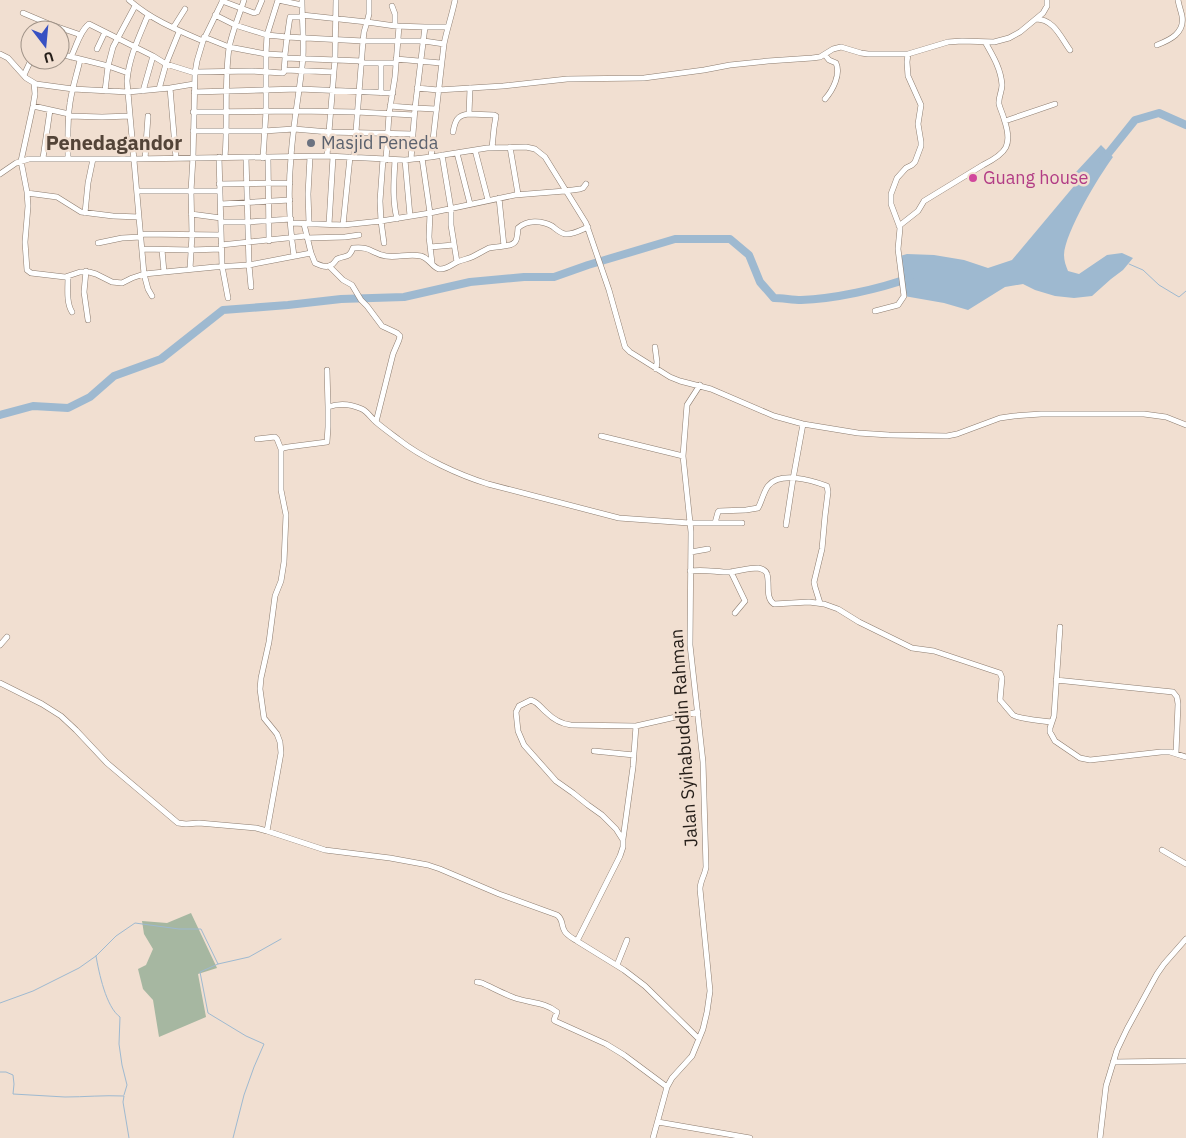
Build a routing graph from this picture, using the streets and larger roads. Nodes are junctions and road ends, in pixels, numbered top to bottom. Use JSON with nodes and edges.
{"nodes":[{"id":1,"x":129,"y":0,"type":"edge"},
{"id":2,"x":222,"y":0,"type":"edge"},
{"id":3,"x":244,"y":0,"type":"edge"},
{"id":4,"x":262,"y":0,"type":"edge"},
{"id":5,"x":278,"y":0,"type":"edge"},
{"id":6,"x":336,"y":0,"type":"edge"},
{"id":7,"x":369,"y":0,"type":"edge"},
{"id":8,"x":455,"y":0,"type":"edge"},
{"id":9,"x":1047,"y":0,"type":"edge"},
{"id":10,"x":1178,"y":0,"type":"edge"},
{"id":11,"x":302,"y":2,"type":"edge"},
{"id":12,"x":135,"y":6,"type":"junction"},
{"id":13,"x":392,"y":6,"type":"dead end"},
{"id":14,"x":185,"y":8,"type":"dead end"},
{"id":15,"x":241,"y":8,"type":"junction"},
{"id":16,"x":23,"y":12,"type":"dead end"},
{"id":17,"x":148,"y":15,"type":"junction"},
{"id":18,"x":215,"y":15,"type":"junction"},
{"id":19,"x":302,"y":16,"type":"junction"},
{"id":20,"x":336,"y":19,"type":"junction"},
{"id":21,"x":1036,"y":19,"type":"junction"},
{"id":22,"x":40,"y":20,"type":"edge"},
{"id":23,"x":367,"y":22,"type":"junction"},
{"id":24,"x":235,"y":25,"type":"junction"},
{"id":25,"x":397,"y":26,"type":"junction"},
{"id":26,"x":425,"y":27,"type":"junction"},
{"id":27,"x":447,"y":27,"type":"junction"},
{"id":28,"x":173,"y":28,"type":"junction"},
{"id":29,"x":70,"y":31,"type":"edge"},
{"id":30,"x":105,"y":32,"type":"junction"},
{"id":31,"x":180,"y":32,"type":"junction"},
{"id":32,"x":81,"y":35,"type":"junction"},
{"id":33,"x":268,"y":35,"type":"junction"},
{"id":34,"x":287,"y":37,"type":"junction"},
{"id":35,"x":117,"y":38,"type":"junction"},
{"id":36,"x":304,"y":38,"type":"junction"},
{"id":37,"x":203,"y":39,"type":"junction"},
{"id":38,"x":336,"y":39,"type":"junction"},
{"id":39,"x":363,"y":41,"type":"junction"},
{"id":40,"x":398,"y":41,"type":"junction"},
{"id":41,"x":424,"y":41,"type":"junction"},
{"id":42,"x":985,"y":42,"type":"junction"},
{"id":43,"x":444,"y":44,"type":"junction"},
{"id":44,"x":1158,"y":45,"type":"dead end"},
{"id":45,"x":134,"y":47,"type":"junction"},
{"id":46,"x":229,"y":47,"type":"junction"},
{"id":47,"x":97,"y":49,"type":"dead end"},
{"id":48,"x":1070,"y":50,"type":"dead end"},
{"id":49,"x":0,"y":54,"type":"edge"},
{"id":50,"x":266,"y":54,"type":"junction"},
{"id":51,"x":908,"y":54,"type":"junction"},
{"id":52,"x":825,"y":55,"type":"junction"},
{"id":53,"x":153,"y":56,"type":"junction"},
{"id":54,"x":285,"y":56,"type":"junction"},
{"id":55,"x":71,"y":57,"type":"joint"},
{"id":56,"x":303,"y":59,"type":"junction"},
{"id":57,"x":336,"y":59,"type":"junction"},
{"id":58,"x":80,"y":60,"type":"junction"},
{"id":59,"x":396,"y":61,"type":"junction"},
{"id":60,"x":421,"y":61,"type":"junction"},
{"id":61,"x":362,"y":62,"type":"junction"},
{"id":62,"x":380,"y":63,"type":"junction"},
{"id":63,"x":441,"y":63,"type":"junction"},
{"id":64,"x":166,"y":64,"type":"junction"},
{"id":65,"x":108,"y":66,"type":"junction"},
{"id":66,"x":27,"y":70,"type":"edge"},
{"id":67,"x":284,"y":70,"type":"junction"},
{"id":68,"x":227,"y":71,"type":"junction"},
{"id":69,"x":301,"y":71,"type":"junction"},
{"id":70,"x":266,"y":72,"type":"junction"},
{"id":71,"x":334,"y":72,"type":"junction"},
{"id":72,"x":128,"y":73,"type":"junction"},
{"id":73,"x":195,"y":73,"type":"junction"},
{"id":74,"x":24,"y":76,"type":"junction"},
{"id":75,"x":34,"y":83,"type":"junction"},
{"id":76,"x":194,"y":84,"type":"junction"},
{"id":77,"x":170,"y":88,"type":"junction"},
{"id":78,"x":417,"y":88,"type":"junction"},
{"id":79,"x":470,"y":88,"type":"junction"},
{"id":80,"x":73,"y":89,"type":"junction"},
{"id":81,"x":159,"y":89,"type":"junction"},
{"id":82,"x":299,"y":90,"type":"junction"},
{"id":83,"x":438,"y":90,"type":"junction"},
{"id":84,"x":105,"y":91,"type":"junction"},
{"id":85,"x":143,"y":91,"type":"junction"},
{"id":86,"x":266,"y":91,"type":"junction"},
{"id":87,"x":333,"y":91,"type":"junction"},
{"id":88,"x":128,"y":92,"type":"junction"},
{"id":89,"x":194,"y":92,"type":"junction"},
{"id":90,"x":227,"y":92,"type":"junction"},
{"id":91,"x":359,"y":92,"type":"junction"},
{"id":92,"x":381,"y":93,"type":"junction"},
{"id":93,"x":393,"y":93,"type":"junction"},
{"id":94,"x":825,"y":99,"type":"dead end"},
{"id":95,"x":1055,"y":104,"type":"dead end"},
{"id":96,"x":33,"y":106,"type":"junction"},
{"id":97,"x":390,"y":106,"type":"junction"},
{"id":98,"x":415,"y":108,"type":"junction"},
{"id":99,"x":436,"y":109,"type":"junction"},
{"id":100,"x":50,"y":110,"type":"junction"},
{"id":101,"x":227,"y":111,"type":"junction"},
{"id":102,"x":266,"y":111,"type":"junction"},
{"id":103,"x":296,"y":111,"type":"junction"},
{"id":104,"x":194,"y":112,"type":"junction"},
{"id":105,"x":331,"y":112,"type":"junction"},
{"id":106,"x":357,"y":112,"type":"junction"},
{"id":107,"x":389,"y":114,"type":"junction"},
{"id":108,"x":469,"y":114,"type":"junction"},
{"id":109,"x":69,"y":115,"type":"junction"},
{"id":110,"x":414,"y":115,"type":"junction"},
{"id":111,"x":130,"y":116,"type":"junction"},
{"id":112,"x":148,"y":116,"type":"dead end"},
{"id":113,"x":1005,"y":121,"type":"junction"},
{"id":114,"x":294,"y":129,"type":"junction"},
{"id":115,"x":193,"y":131,"type":"junction"},
{"id":116,"x":264,"y":131,"type":"junction"},
{"id":117,"x":227,"y":132,"type":"junction"},
{"id":118,"x":329,"y":132,"type":"junction"},
{"id":119,"x":356,"y":132,"type":"junction"},
{"id":120,"x":453,"y":132,"type":"dead end"},
{"id":121,"x":388,"y":133,"type":"junction"},
{"id":122,"x":413,"y":134,"type":"junction"},
{"id":123,"x":510,"y":147,"type":"junction"},
{"id":124,"x":492,"y":148,"type":"junction"},
{"id":125,"x":475,"y":150,"type":"junction"},
{"id":126,"x":457,"y":153,"type":"junction"},
{"id":127,"x":442,"y":155,"type":"junction"},
{"id":128,"x":327,"y":156,"type":"junction"},
{"id":129,"x":291,"y":157,"type":"junction"},
{"id":130,"x":310,"y":157,"type":"junction"},
{"id":131,"x":334,"y":157,"type":"junction"},
{"id":132,"x":352,"y":157,"type":"junction"},
{"id":133,"x":430,"y":157,"type":"junction"},
{"id":134,"x":43,"y":158,"type":"junction"},
{"id":135,"x":176,"y":158,"type":"junction"},
{"id":136,"x":193,"y":158,"type":"junction"},
{"id":137,"x":219,"y":158,"type":"junction"},
{"id":138,"x":225,"y":158,"type":"junction"},
{"id":139,"x":246,"y":158,"type":"junction"},
{"id":140,"x":266,"y":158,"type":"junction"},
{"id":141,"x":422,"y":158,"type":"junction"},
{"id":142,"x":68,"y":159,"type":"junction"},
{"id":143,"x":94,"y":159,"type":"junction"},
{"id":144,"x":135,"y":159,"type":"junction"},
{"id":145,"x":145,"y":159,"type":"junction"},
{"id":146,"x":411,"y":159,"type":"junction"},
{"id":147,"x":384,"y":160,"type":"junction"},
{"id":148,"x":395,"y":160,"type":"junction"},
{"id":149,"x":405,"y":160,"type":"junction"},
{"id":150,"x":21,"y":161,"type":"junction"},
{"id":151,"x":0,"y":174,"type":"edge"},
{"id":152,"x":268,"y":183,"type":"junction"},
{"id":153,"x":290,"y":183,"type":"junction"},
{"id":154,"x":219,"y":184,"type":"junction"},
{"id":155,"x":247,"y":184,"type":"junction"},
{"id":156,"x":586,"y":184,"type":"dead end"},
{"id":157,"x":137,"y":191,"type":"junction"},
{"id":158,"x":191,"y":191,"type":"junction"},
{"id":159,"x":220,"y":191,"type":"junction"},
{"id":160,"x":565,"y":191,"type":"junction"},
{"id":161,"x":27,"y":193,"type":"junction"},
{"id":162,"x":518,"y":194,"type":"junction"},
{"id":163,"x":499,"y":198,"type":"junction"},
{"id":164,"x":269,"y":200,"type":"junction"},
{"id":165,"x":290,"y":200,"type":"junction"},
{"id":166,"x":488,"y":200,"type":"junction"},
{"id":167,"x":248,"y":202,"type":"junction"},
{"id":168,"x":221,"y":204,"type":"junction"},
{"id":169,"x":470,"y":204,"type":"junction"},
{"id":170,"x":451,"y":209,"type":"junction"},
{"id":171,"x":85,"y":213,"type":"junction"},
{"id":172,"x":430,"y":213,"type":"junction"},
{"id":173,"x":191,"y":214,"type":"junction"},
{"id":174,"x":410,"y":216,"type":"junction"},
{"id":175,"x":139,"y":217,"type":"junction"},
{"id":176,"x":397,"y":219,"type":"junction"},
{"id":177,"x":221,"y":220,"type":"junction"},
{"id":178,"x":269,"y":220,"type":"junction"},
{"id":179,"x":291,"y":221,"type":"junction"},
{"id":180,"x":381,"y":221,"type":"junction"},
{"id":181,"x":248,"y":222,"type":"junction"},
{"id":182,"x":307,"y":224,"type":"junction"},
{"id":183,"x":329,"y":224,"type":"junction"},
{"id":184,"x":343,"y":224,"type":"junction"},
{"id":185,"x":588,"y":226,"type":"junction"},
{"id":186,"x":899,"y":226,"type":"junction"},
{"id":187,"x":141,"y":235,"type":"junction"},
{"id":188,"x":192,"y":235,"type":"junction"},
{"id":189,"x":221,"y":235,"type":"junction"},
{"id":190,"x":358,"y":235,"type":"dead end"},
{"id":191,"x":306,"y":237,"type":"junction"},
{"id":192,"x":291,"y":238,"type":"junction"},
{"id":193,"x":269,"y":241,"type":"junction"},
{"id":194,"x":248,"y":242,"type":"junction"},
{"id":195,"x":98,"y":243,"type":"dead end"},
{"id":196,"x":384,"y":243,"type":"dead end"},
{"id":197,"x":454,"y":245,"type":"junction"},
{"id":198,"x":504,"y":246,"type":"junction"},
{"id":199,"x":221,"y":247,"type":"junction"},
{"id":200,"x":430,"y":247,"type":"junction"},
{"id":201,"x":143,"y":249,"type":"junction"},
{"id":202,"x":162,"y":250,"type":"junction"},
{"id":203,"x":191,"y":250,"type":"junction"},
{"id":204,"x":310,"y":253,"type":"junction"},
{"id":205,"x":294,"y":256,"type":"junction"},
{"id":206,"x":457,"y":262,"type":"junction"},
{"id":207,"x":432,"y":263,"type":"junction"},
{"id":208,"x":249,"y":265,"type":"junction"},
{"id":209,"x":222,"y":266,"type":"junction"},
{"id":210,"x":329,"y":266,"type":"junction"},
{"id":211,"x":190,"y":269,"type":"junction"},
{"id":212,"x":86,"y":272,"type":"junction"},
{"id":213,"x":164,"y":272,"type":"junction"},
{"id":214,"x":144,"y":274,"type":"junction"},
{"id":215,"x":68,"y":276,"type":"junction"},
{"id":216,"x":251,"y":288,"type":"dead end"},
{"id":217,"x":152,"y":296,"type":"dead end"},
{"id":218,"x":228,"y":298,"type":"dead end"},
{"id":219,"x":875,"y":311,"type":"dead end"},
{"id":220,"x":72,"y":312,"type":"dead end"},
{"id":221,"x":88,"y":320,"type":"dead end"},
{"id":222,"x":656,"y":347,"type":"dead end"},
{"id":223,"x":656,"y":369,"type":"junction"},
{"id":224,"x":327,"y":370,"type":"dead end"},
{"id":225,"x":700,"y":385,"type":"junction"},
{"id":226,"x":328,"y":406,"type":"junction"},
{"id":227,"x":376,"y":422,"type":"junction"},
{"id":228,"x":803,"y":424,"type":"junction"},
{"id":229,"x":1186,"y":424,"type":"edge"},
{"id":230,"x":600,"y":436,"type":"dead end"},
{"id":231,"x":257,"y":439,"type":"dead end"},
{"id":232,"x":281,"y":448,"type":"junction"},
{"id":233,"x":683,"y":456,"type":"junction"},
{"id":234,"x":793,"y":478,"type":"junction"},
{"id":235,"x":689,"y":523,"type":"junction"},
{"id":236,"x":716,"y":523,"type":"junction"},
{"id":237,"x":742,"y":523,"type":"dead end"},
{"id":238,"x":786,"y":525,"type":"dead end"},
{"id":239,"x":708,"y":549,"type":"dead end"},
{"id":240,"x":690,"y":552,"type":"junction"},
{"id":241,"x":690,"y":571,"type":"junction"},
{"id":242,"x":731,"y":572,"type":"junction"},
{"id":243,"x":820,"y":603,"type":"junction"},
{"id":244,"x":735,"y":613,"type":"dead end"},
{"id":245,"x":1060,"y":627,"type":"dead end"},
{"id":246,"x":7,"y":637,"type":"dead end"},
{"id":247,"x":0,"y":645,"type":"edge"},
{"id":248,"x":1056,"y":680,"type":"junction"},
{"id":249,"x":0,"y":683,"type":"edge"},
{"id":250,"x":698,"y":712,"type":"junction"},
{"id":251,"x":1052,"y":722,"type":"junction"},
{"id":252,"x":636,"y":726,"type":"junction"},
{"id":253,"x":594,"y":751,"type":"dead end"},
{"id":254,"x":1176,"y":753,"type":"junction"},
{"id":255,"x":634,"y":755,"type":"junction"},
{"id":256,"x":1186,"y":757,"type":"edge"},
{"id":257,"x":267,"y":831,"type":"junction"},
{"id":258,"x":623,"y":840,"type":"junction"},
{"id":259,"x":1162,"y":850,"type":"dead end"},
{"id":260,"x":1186,"y":864,"type":"edge"},
{"id":261,"x":1186,"y":939,"type":"edge"},
{"id":262,"x":627,"y":940,"type":"dead end"},
{"id":263,"x":577,"y":941,"type":"junction"},
{"id":264,"x":617,"y":965,"type":"junction"},
{"id":265,"x":477,"y":982,"type":"dead end"},
{"id":266,"x":699,"y":1039,"type":"junction"},
{"id":267,"x":1186,"y":1061,"type":"edge"},
{"id":268,"x":1113,"y":1062,"type":"junction"},
{"id":269,"x":667,"y":1087,"type":"junction"},
{"id":270,"x":658,"y":1122,"type":"junction"},
{"id":271,"x":653,"y":1138,"type":"edge"},
{"id":272,"x":750,"y":1138,"type":"edge"},
{"id":273,"x":1100,"y":1138,"type":"edge"}],
"edges":[{"from":1,"to":12,"type":"street"},
{"from":2,"to":15,"type":"street"},
{"from":2,"to":18,"type":"street"},
{"from":3,"to":15,"type":"street"},
{"from":4,"to":15,"type":"street"},
{"from":5,"to":11,"type":"street"},
{"from":5,"to":33,"type":"street"},
{"from":6,"to":20,"type":"street"},
{"from":7,"to":23,"type":"street"},
{"from":8,"to":27,"type":"street"},
{"from":9,"to":21,"type":"street"},
{"from":10,"to":44,"type":"street"},
{"from":11,"to":19,"type":"street"},
{"from":12,"to":17,"type":"street"},
{"from":12,"to":35,"type":"street"},
{"from":13,"to":25,"type":"street"},
{"from":14,"to":28,"type":"street"},
{"from":15,"to":24,"type":"street"},
{"from":16,"to":22,"type":"street"},
{"from":17,"to":28,"type":"street"},
{"from":17,"to":45,"type":"street"},
{"from":18,"to":24,"type":"street"},
{"from":18,"to":37,"type":"street"},
{"from":19,"to":20,"type":"street"},
{"from":19,"to":34,"type":"street"},
{"from":19,"to":36,"type":"street"},
{"from":20,"to":23,"type":"street"},
{"from":20,"to":38,"type":"street"},
{"from":21,"to":42,"type":"street"},
{"from":21,"to":48,"type":"street"},
{"from":23,"to":25,"type":"street"},
{"from":23,"to":39,"type":"street"},
{"from":24,"to":33,"type":"street"},
{"from":24,"to":46,"type":"street"},
{"from":25,"to":26,"type":"street"},
{"from":25,"to":40,"type":"street"},
{"from":26,"to":27,"type":"street"},
{"from":26,"to":41,"type":"street"},
{"from":27,"to":43,"type":"street"},
{"from":28,"to":31,"type":"street"},
{"from":29,"to":32,"type":"street"},
{"from":30,"to":32,"type":"street"},
{"from":30,"to":35,"type":"street"},
{"from":30,"to":47,"type":"street"},
{"from":31,"to":37,"type":"street"},
{"from":31,"to":64,"type":"street"},
{"from":32,"to":55,"type":"street"},
{"from":33,"to":34,"type":"street"},
{"from":33,"to":50,"type":"street"},
{"from":34,"to":36,"type":"street"},
{"from":34,"to":54,"type":"street"},
{"from":35,"to":45,"type":"street"},
{"from":35,"to":65,"type":"street"},
{"from":36,"to":38,"type":"street"},
{"from":36,"to":56,"type":"street"},
{"from":37,"to":46,"type":"street"},
{"from":37,"to":73,"type":"street"},
{"from":38,"to":39,"type":"street"},
{"from":38,"to":57,"type":"street"},
{"from":39,"to":40,"type":"street"},
{"from":39,"to":61,"type":"street"},
{"from":40,"to":41,"type":"street"},
{"from":40,"to":59,"type":"street"},
{"from":41,"to":43,"type":"street"},
{"from":41,"to":60,"type":"street"},
{"from":42,"to":51,"type":"street"},
{"from":42,"to":113,"type":"street"},
{"from":43,"to":63,"type":"street"},
{"from":45,"to":53,"type":"street"},
{"from":45,"to":72,"type":"street"},
{"from":46,"to":50,"type":"street"},
{"from":46,"to":68,"type":"street"},
{"from":49,"to":74,"type":"street"},
{"from":50,"to":54,"type":"street"},
{"from":50,"to":70,"type":"street"},
{"from":51,"to":52,"type":"street"},
{"from":51,"to":186,"type":"street"},
{"from":52,"to":79,"type":"street"},
{"from":52,"to":94,"type":"street"},
{"from":53,"to":64,"type":"street"},
{"from":53,"to":85,"type":"street"},
{"from":54,"to":56,"type":"street"},
{"from":54,"to":67,"type":"street"},
{"from":55,"to":58,"type":"street"},
{"from":56,"to":57,"type":"street"},
{"from":56,"to":69,"type":"street"},
{"from":57,"to":61,"type":"street"},
{"from":57,"to":71,"type":"street"},
{"from":58,"to":65,"type":"street"},
{"from":58,"to":80,"type":"street"},
{"from":59,"to":60,"type":"street"},
{"from":59,"to":62,"type":"street"},
{"from":59,"to":93,"type":"street"},
{"from":60,"to":63,"type":"street"},
{"from":60,"to":78,"type":"street"},
{"from":61,"to":62,"type":"street"},
{"from":61,"to":91,"type":"street"},
{"from":62,"to":92,"type":"street"},
{"from":63,"to":83,"type":"street"},
{"from":64,"to":73,"type":"street"},
{"from":64,"to":81,"type":"street"},
{"from":65,"to":72,"type":"street"},
{"from":65,"to":84,"type":"street"},
{"from":66,"to":74,"type":"street"},
{"from":67,"to":69,"type":"street"},
{"from":67,"to":70,"type":"street"},
{"from":68,"to":70,"type":"street"},
{"from":68,"to":73,"type":"street"},
{"from":68,"to":90,"type":"street"},
{"from":69,"to":71,"type":"street"},
{"from":69,"to":82,"type":"street"},
{"from":70,"to":86,"type":"street"},
{"from":71,"to":87,"type":"street"},
{"from":72,"to":88,"type":"street"},
{"from":73,"to":76,"type":"street"},
{"from":74,"to":75,"type":"street"},
{"from":75,"to":80,"type":"street"},
{"from":75,"to":96,"type":"street"},
{"from":76,"to":77,"type":"street"},
{"from":76,"to":89,"type":"street"},
{"from":77,"to":81,"type":"street"},
{"from":77,"to":135,"type":"street"},
{"from":78,"to":83,"type":"street"},
{"from":78,"to":98,"type":"street"},
{"from":79,"to":83,"type":"street"},
{"from":79,"to":108,"type":"street"},
{"from":80,"to":84,"type":"street"},
{"from":80,"to":109,"type":"street"},
{"from":81,"to":85,"type":"street"},
{"from":82,"to":86,"type":"street"},
{"from":82,"to":87,"type":"street"},
{"from":82,"to":103,"type":"street"},
{"from":83,"to":99,"type":"street"},
{"from":84,"to":88,"type":"street"},
{"from":85,"to":88,"type":"street"},
{"from":86,"to":90,"type":"street"},
{"from":86,"to":102,"type":"street"},
{"from":87,"to":91,"type":"street"},
{"from":87,"to":105,"type":"street"},
{"from":88,"to":111,"type":"street"},
{"from":89,"to":90,"type":"street"},
{"from":89,"to":104,"type":"street"},
{"from":90,"to":101,"type":"street"},
{"from":91,"to":92,"type":"street"},
{"from":91,"to":106,"type":"street"},
{"from":92,"to":93,"type":"street"},
{"from":93,"to":97,"type":"street"},
{"from":95,"to":113,"type":"street"},
{"from":96,"to":100,"type":"street"},
{"from":96,"to":150,"type":"street"},
{"from":97,"to":98,"type":"street"},
{"from":97,"to":107,"type":"street"},
{"from":98,"to":99,"type":"street"},
{"from":98,"to":110,"type":"street"},
{"from":99,"to":133,"type":"street"},
{"from":100,"to":109,"type":"street"},
{"from":100,"to":134,"type":"street"},
{"from":101,"to":102,"type":"street"},
{"from":101,"to":104,"type":"street"},
{"from":101,"to":117,"type":"street"},
{"from":102,"to":103,"type":"street"},
{"from":102,"to":116,"type":"street"},
{"from":103,"to":105,"type":"street"},
{"from":103,"to":114,"type":"street"},
{"from":104,"to":115,"type":"street"},
{"from":105,"to":106,"type":"street"},
{"from":105,"to":118,"type":"street"},
{"from":106,"to":107,"type":"street"},
{"from":106,"to":119,"type":"street"},
{"from":107,"to":110,"type":"street"},
{"from":107,"to":121,"type":"street"},
{"from":108,"to":120,"type":"street"},
{"from":108,"to":124,"type":"street"},
{"from":109,"to":111,"type":"street"},
{"from":109,"to":142,"type":"street"},
{"from":110,"to":122,"type":"street"},
{"from":111,"to":144,"type":"street"},
{"from":112,"to":145,"type":"street"},
{"from":113,"to":186,"type":"street"},
{"from":114,"to":116,"type":"street"},
{"from":114,"to":118,"type":"street"},
{"from":114,"to":129,"type":"street"},
{"from":115,"to":117,"type":"street"},
{"from":115,"to":136,"type":"street"},
{"from":116,"to":117,"type":"street"},
{"from":116,"to":140,"type":"street"},
{"from":117,"to":138,"type":"street"},
{"from":118,"to":119,"type":"street"},
{"from":118,"to":128,"type":"street"},
{"from":119,"to":121,"type":"street"},
{"from":119,"to":132,"type":"street"},
{"from":121,"to":122,"type":"street"},
{"from":121,"to":147,"type":"street"},
{"from":122,"to":146,"type":"street"},
{"from":123,"to":124,"type":"street"},
{"from":123,"to":160,"type":"street"},
{"from":123,"to":162,"type":"street"},
{"from":124,"to":125,"type":"street"},
{"from":125,"to":126,"type":"street"},
{"from":125,"to":166,"type":"street"},
{"from":126,"to":127,"type":"street"},
{"from":126,"to":169,"type":"street"},
{"from":127,"to":133,"type":"street"},
{"from":127,"to":170,"type":"street"},
{"from":128,"to":130,"type":"street"},
{"from":128,"to":131,"type":"street"},
{"from":129,"to":130,"type":"street"},
{"from":129,"to":140,"type":"street"},
{"from":129,"to":153,"type":"street"},
{"from":130,"to":182,"type":"street"},
{"from":131,"to":132,"type":"street"},
{"from":131,"to":183,"type":"street"},
{"from":132,"to":147,"type":"street"},
{"from":132,"to":184,"type":"street"},
{"from":133,"to":141,"type":"street"},
{"from":134,"to":142,"type":"street"},
{"from":134,"to":150,"type":"street"},
{"from":135,"to":136,"type":"street"},
{"from":135,"to":145,"type":"street"},
{"from":136,"to":137,"type":"street"},
{"from":136,"to":158,"type":"street"},
{"from":137,"to":138,"type":"street"},
{"from":137,"to":154,"type":"street"},
{"from":138,"to":139,"type":"street"},
{"from":139,"to":140,"type":"street"},
{"from":139,"to":155,"type":"street"},
{"from":140,"to":152,"type":"street"},
{"from":141,"to":146,"type":"street"},
{"from":141,"to":172,"type":"street"},
{"from":142,"to":143,"type":"street"},
{"from":143,"to":144,"type":"street"},
{"from":143,"to":171,"type":"street"},
{"from":144,"to":145,"type":"street"},
{"from":144,"to":157,"type":"street"},
{"from":146,"to":149,"type":"street"},
{"from":147,"to":148,"type":"street"},
{"from":147,"to":180,"type":"street"},
{"from":148,"to":149,"type":"street"},
{"from":148,"to":176,"type":"street"},
{"from":149,"to":174,"type":"street"},
{"from":150,"to":151,"type":"street"},
{"from":150,"to":161,"type":"street"},
{"from":152,"to":153,"type":"street"},
{"from":152,"to":155,"type":"street"},
{"from":152,"to":164,"type":"street"},
{"from":153,"to":165,"type":"street"},
{"from":154,"to":155,"type":"street"},
{"from":154,"to":159,"type":"street"},
{"from":155,"to":167,"type":"street"},
{"from":156,"to":160,"type":"street"},
{"from":157,"to":158,"type":"street"},
{"from":157,"to":175,"type":"street"},
{"from":158,"to":159,"type":"street"},
{"from":158,"to":173,"type":"street"},
{"from":159,"to":168,"type":"street"},
{"from":160,"to":162,"type":"street"},
{"from":160,"to":185,"type":"street"},
{"from":161,"to":171,"type":"street"},
{"from":161,"to":215,"type":"street"},
{"from":162,"to":163,"type":"street"},
{"from":163,"to":166,"type":"street"},
{"from":163,"to":198,"type":"street"},
{"from":164,"to":165,"type":"street"},
{"from":164,"to":167,"type":"street"},
{"from":164,"to":178,"type":"street"},
{"from":165,"to":179,"type":"street"},
{"from":166,"to":169,"type":"street"},
{"from":167,"to":168,"type":"street"},
{"from":167,"to":181,"type":"street"},
{"from":168,"to":177,"type":"street"},
{"from":169,"to":170,"type":"street"},
{"from":170,"to":172,"type":"street"},
{"from":170,"to":197,"type":"street"},
{"from":171,"to":175,"type":"street"},
{"from":172,"to":174,"type":"street"},
{"from":172,"to":200,"type":"street"},
{"from":173,"to":177,"type":"street"},
{"from":173,"to":188,"type":"street"},
{"from":174,"to":176,"type":"street"},
{"from":175,"to":187,"type":"street"},
{"from":176,"to":180,"type":"street"},
{"from":177,"to":181,"type":"street"},
{"from":177,"to":189,"type":"street"},
{"from":178,"to":179,"type":"street"},
{"from":178,"to":181,"type":"street"},
{"from":178,"to":193,"type":"street"},
{"from":179,"to":182,"type":"street"},
{"from":179,"to":192,"type":"street"},
{"from":180,"to":184,"type":"street"},
{"from":180,"to":196,"type":"street"},
{"from":181,"to":194,"type":"street"},
{"from":182,"to":183,"type":"street"},
{"from":182,"to":191,"type":"street"},
{"from":183,"to":184,"type":"street"},
{"from":185,"to":198,"type":"street"},
{"from":185,"to":223,"type":"street"},
{"from":186,"to":219,"type":"street"},
{"from":187,"to":188,"type":"street"},
{"from":187,"to":195,"type":"street"},
{"from":187,"to":201,"type":"street"},
{"from":188,"to":189,"type":"street"},
{"from":188,"to":203,"type":"street"},
{"from":189,"to":199,"type":"street"},
{"from":190,"to":191,"type":"street"},
{"from":191,"to":192,"type":"street"},
{"from":191,"to":204,"type":"street"},
{"from":192,"to":193,"type":"street"},
{"from":192,"to":205,"type":"street"},
{"from":193,"to":194,"type":"street"},
{"from":194,"to":199,"type":"street"},
{"from":194,"to":208,"type":"street"},
{"from":197,"to":200,"type":"street"},
{"from":197,"to":206,"type":"street"},
{"from":198,"to":206,"type":"street"},
{"from":199,"to":203,"type":"street"},
{"from":199,"to":209,"type":"street"},
{"from":200,"to":207,"type":"street"},
{"from":201,"to":202,"type":"street"},
{"from":201,"to":214,"type":"street"},
{"from":202,"to":203,"type":"street"},
{"from":202,"to":213,"type":"street"},
{"from":203,"to":211,"type":"street"},
{"from":204,"to":205,"type":"street"},
{"from":204,"to":210,"type":"street"},
{"from":205,"to":208,"type":"street"},
{"from":206,"to":207,"type":"street"},
{"from":207,"to":210,"type":"street"},
{"from":208,"to":209,"type":"street"},
{"from":208,"to":216,"type":"street"},
{"from":209,"to":211,"type":"street"},
{"from":209,"to":218,"type":"street"},
{"from":210,"to":227,"type":"street"},
{"from":211,"to":213,"type":"street"},
{"from":212,"to":214,"type":"street"},
{"from":212,"to":215,"type":"street"},
{"from":212,"to":221,"type":"street"},
{"from":213,"to":214,"type":"street"},
{"from":214,"to":217,"type":"street"},
{"from":215,"to":220,"type":"street"},
{"from":222,"to":223,"type":"street"},
{"from":223,"to":225,"type":"street"},
{"from":224,"to":226,"type":"street"},
{"from":225,"to":228,"type":"street"},
{"from":225,"to":233,"type":"street","name":"Jalan Syihabuddin Rahman"},
{"from":226,"to":227,"type":"street"},
{"from":226,"to":232,"type":"street"},
{"from":227,"to":235,"type":"street"},
{"from":228,"to":229,"type":"street"},
{"from":228,"to":234,"type":"street"},
{"from":230,"to":233,"type":"street"},
{"from":231,"to":232,"type":"street"},
{"from":232,"to":257,"type":"street"},
{"from":233,"to":235,"type":"street","name":"Jalan Syihabuddin Rahman"},
{"from":234,"to":236,"type":"street"},
{"from":234,"to":238,"type":"street"},
{"from":234,"to":243,"type":"street"},
{"from":235,"to":236,"type":"street"},
{"from":235,"to":240,"type":"street","name":"Jalan Syihabuddin Rahman"},
{"from":236,"to":237,"type":"street"},
{"from":239,"to":240,"type":"street"},
{"from":240,"to":241,"type":"street","name":"Jalan Syihabuddin Rahman"},
{"from":241,"to":242,"type":"street"},
{"from":241,"to":250,"type":"street","name":"Jalan Syihabuddin Rahman"},
{"from":242,"to":243,"type":"street"},
{"from":242,"to":244,"type":"street"},
{"from":243,"to":251,"type":"street"},
{"from":245,"to":248,"type":"street"},
{"from":246,"to":247,"type":"street"},
{"from":248,"to":251,"type":"street"},
{"from":248,"to":254,"type":"street"},
{"from":249,"to":257,"type":"street"},
{"from":250,"to":252,"type":"street"},
{"from":250,"to":266,"type":"street","name":"Jalan Syihabuddin Rahman"},
{"from":251,"to":254,"type":"street"},
{"from":252,"to":255,"type":"street"},
{"from":252,"to":258,"type":"street"},
{"from":253,"to":255,"type":"street"},
{"from":254,"to":256,"type":"street"},
{"from":255,"to":258,"type":"street"},
{"from":257,"to":263,"type":"street"},
{"from":258,"to":263,"type":"street"},
{"from":259,"to":260,"type":"street"},
{"from":261,"to":268,"type":"street"},
{"from":262,"to":264,"type":"street"},
{"from":263,"to":264,"type":"street"},
{"from":264,"to":266,"type":"street"},
{"from":265,"to":269,"type":"street"},
{"from":266,"to":269,"type":"street","name":"Jalan Syihabuddin Rahman"},
{"from":267,"to":268,"type":"street"},
{"from":268,"to":273,"type":"street"},
{"from":269,"to":270,"type":"street","name":"Jalan Syihabuddin Rahman"},
{"from":270,"to":271,"type":"street","name":"Jalan Syihabuddin Rahman"},
{"from":270,"to":272,"type":"street"}]}
